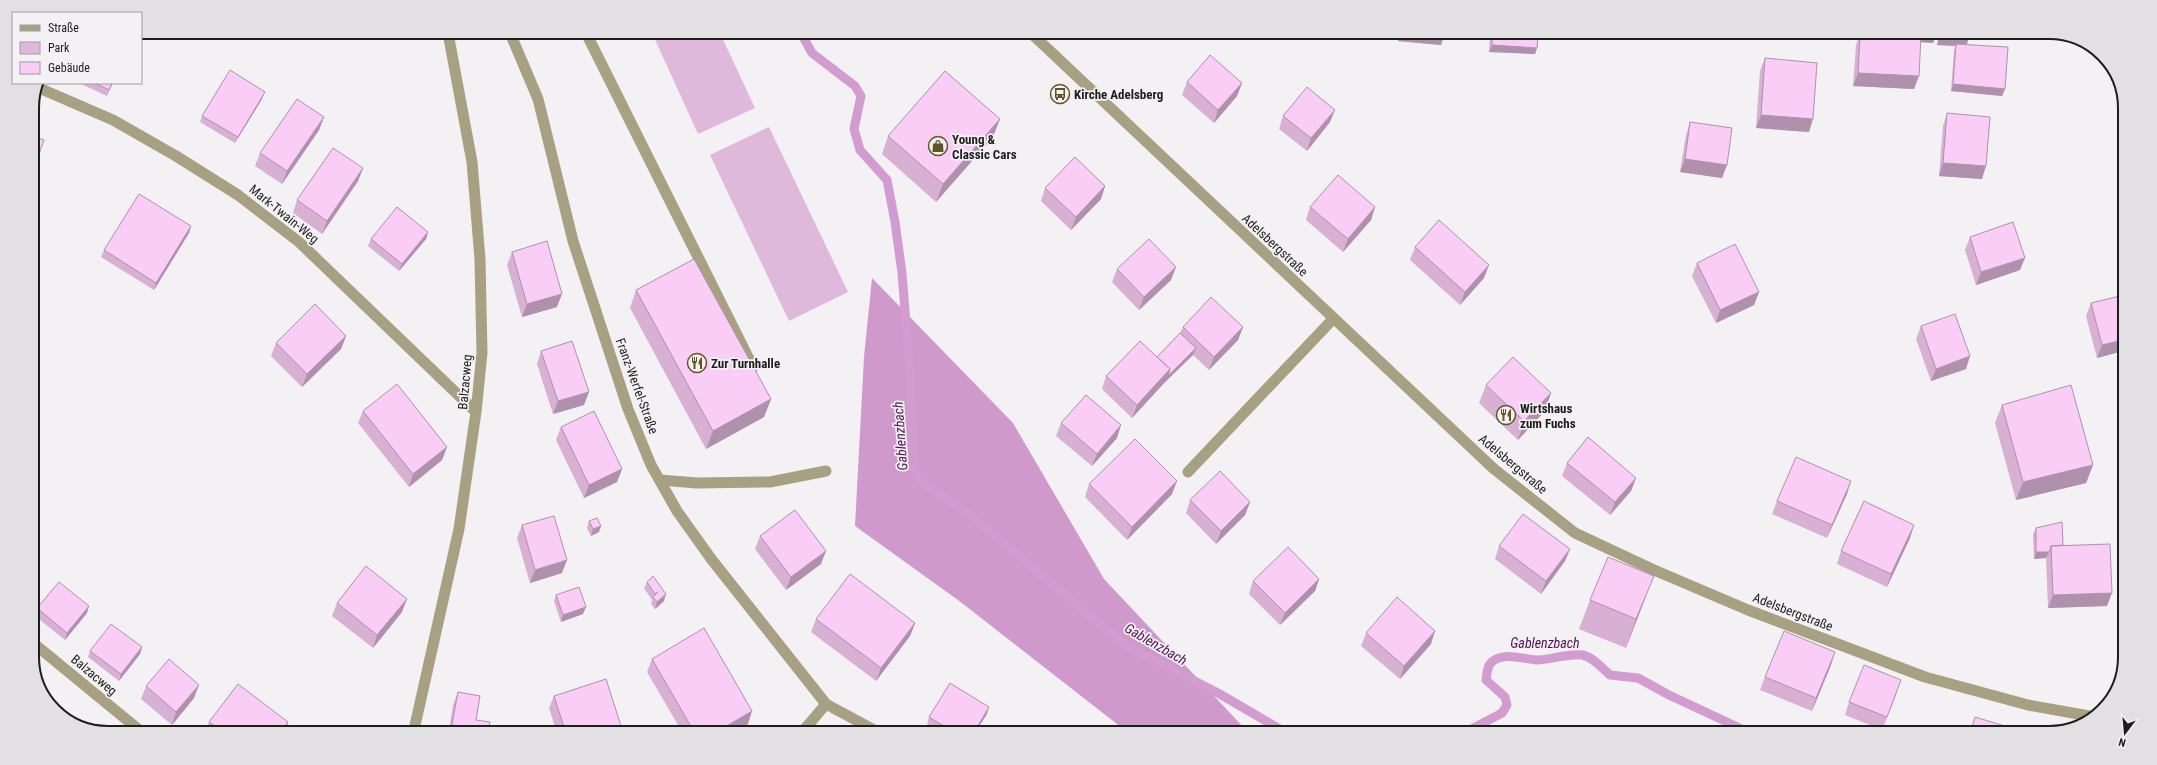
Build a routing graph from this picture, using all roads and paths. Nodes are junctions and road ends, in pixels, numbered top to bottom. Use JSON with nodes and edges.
{"nodes":[{"id":1,"x":449,"y":39,"type":"edge"},
{"id":2,"x":513,"y":39,"type":"edge"},
{"id":3,"x":589,"y":39,"type":"edge"},
{"id":4,"x":1037,"y":39,"type":"edge"},
{"id":5,"x":42,"y":89,"type":"edge"},
{"id":6,"x":1333,"y":319,"type":"junction"},
{"id":7,"x":753,"y":366,"type":"edge"},
{"id":8,"x":476,"y":412,"type":"junction"},
{"id":9,"x":826,"y":471,"type":"dead end"},
{"id":10,"x":1188,"y":472,"type":"dead end"},
{"id":11,"x":660,"y":480,"type":"junction"},
{"id":12,"x":39,"y":648,"type":"edge"},
{"id":13,"x":826,"y":704,"type":"junction"},
{"id":14,"x":2085,"y":715,"type":"edge"},
{"id":15,"x":134,"y":726,"type":"edge"},
{"id":16,"x":415,"y":726,"type":"edge"},
{"id":17,"x":807,"y":726,"type":"edge"},
{"id":18,"x":867,"y":726,"type":"edge"}],
"edges":[{"from":1,"to":8,"type":"street","name":"Balzacweg"},
{"from":2,"to":11,"type":"street","name":"Franz-Werfel-Straße"},
{"from":3,"to":7,"type":"street"},
{"from":4,"to":6,"type":"street","name":"Adelsbergstraße"},
{"from":5,"to":8,"type":"street","name":"Mark-Twain-Weg"},
{"from":6,"to":10,"type":"street"},
{"from":6,"to":14,"type":"street","name":"Adelsbergstraße"},
{"from":8,"to":16,"type":"street","name":"Balzacweg"},
{"from":9,"to":11,"type":"street"},
{"from":11,"to":13,"type":"street","name":"Franz-Werfel-Straße"},
{"from":12,"to":15,"type":"street","name":"Balzacweg"},
{"from":13,"to":17,"type":"street"},
{"from":13,"to":18,"type":"street","name":"Franz-Werfel-Straße"}]}
